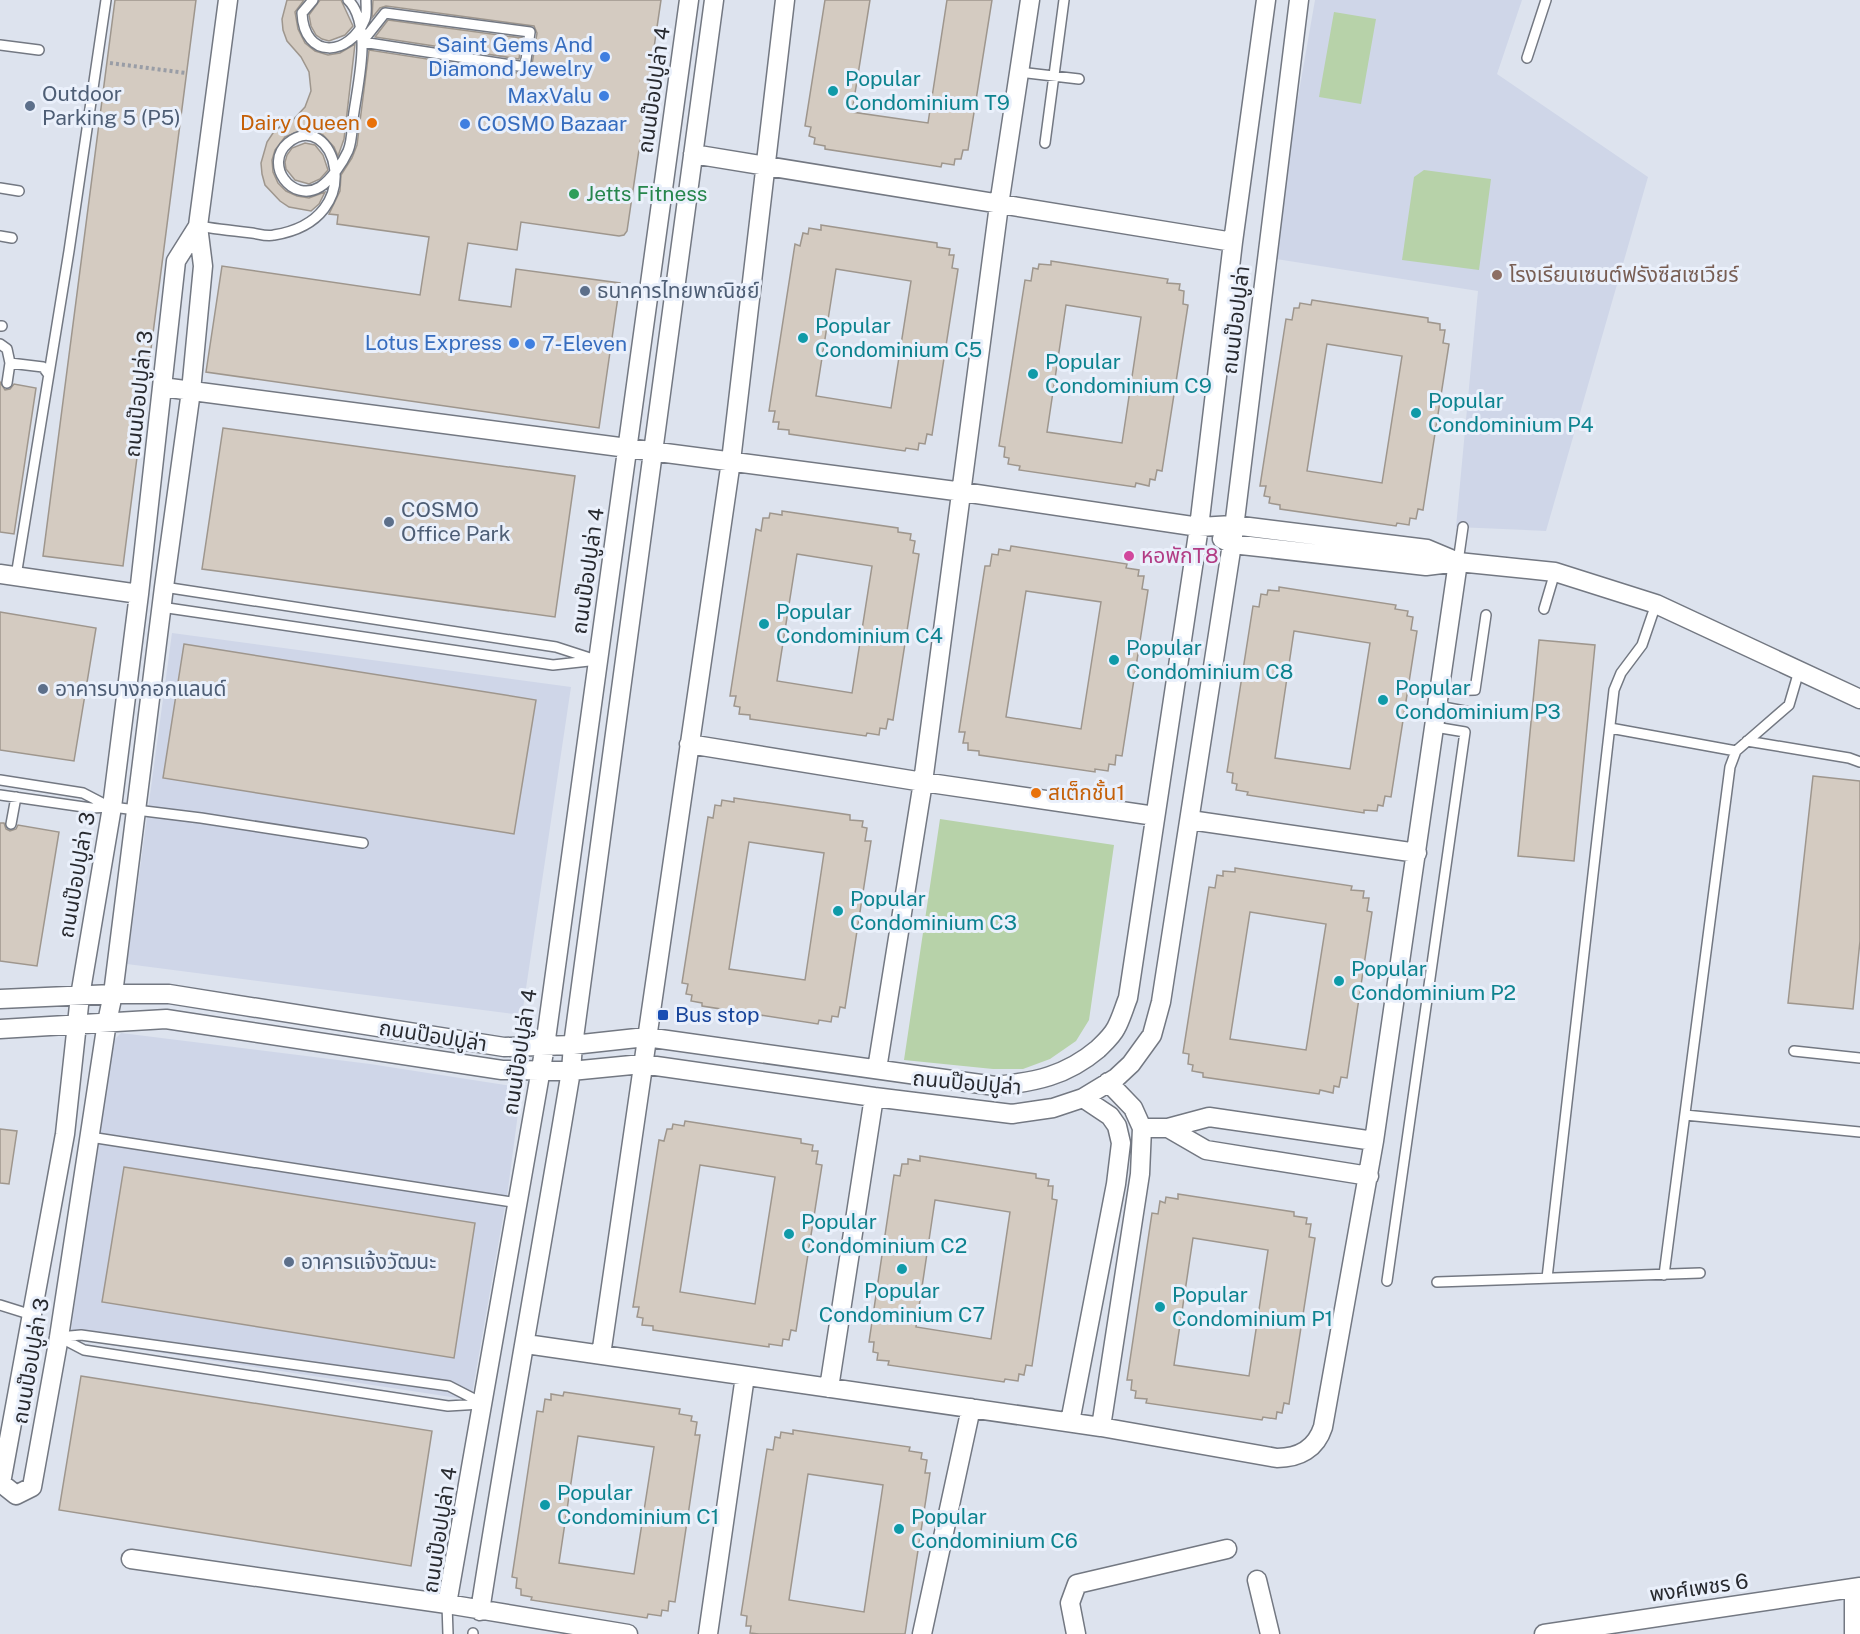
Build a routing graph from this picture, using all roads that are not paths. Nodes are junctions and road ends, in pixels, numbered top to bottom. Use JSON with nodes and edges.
{"nodes":[{"id":1,"x":106,"y":0,"type":"edge"},
{"id":2,"x":228,"y":0,"type":"edge"},
{"id":3,"x":312,"y":0,"type":"edge"},
{"id":4,"x":348,"y":0,"type":"edge"},
{"id":5,"x":366,"y":0,"type":"edge"},
{"id":6,"x":689,"y":0,"type":"edge"},
{"id":7,"x":714,"y":0,"type":"edge"},
{"id":8,"x":785,"y":0,"type":"edge"},
{"id":9,"x":1030,"y":0,"type":"edge"},
{"id":10,"x":1064,"y":0,"type":"edge"},
{"id":11,"x":1266,"y":0,"type":"edge"},
{"id":12,"x":1299,"y":0,"type":"edge"},
{"id":13,"x":1546,"y":0,"type":"edge"},
{"id":14,"x":362,"y":42,"type":"junction"},
{"id":15,"x":0,"y":45,"type":"edge"},
{"id":16,"x":39,"y":50,"type":"dead end"},
{"id":17,"x":1527,"y":58,"type":"dead end"},
{"id":18,"x":1019,"y":72,"type":"junction"},
{"id":19,"x":1053,"y":76,"type":"junction"},
{"id":20,"x":1078,"y":79,"type":"dead end"},
{"id":21,"x":1045,"y":143,"type":"dead end"},
{"id":22,"x":693,"y":154,"type":"junction"},
{"id":23,"x":765,"y":165,"type":"junction"},
{"id":24,"x":0,"y":188,"type":"edge"},
{"id":25,"x":19,"y":191,"type":"dead end"},
{"id":26,"x":999,"y":205,"type":"junction"},
{"id":27,"x":198,"y":226,"type":"junction"},
{"id":28,"x":0,"y":236,"type":"edge"},
{"id":29,"x":12,"y":238,"type":"dead end"},
{"id":30,"x":1233,"y":242,"type":"junction"},
{"id":31,"x":0,"y":344,"type":"edge"},
{"id":32,"x":10,"y":363,"type":"junction"},
{"id":33,"x":48,"y":374,"type":"junction"},
{"id":34,"x":7,"y":383,"type":"dead end"},
{"id":35,"x":162,"y":387,"type":"junction"},
{"id":36,"x":191,"y":391,"type":"junction"},
{"id":37,"x":627,"y":449,"type":"junction"},
{"id":38,"x":653,"y":451,"type":"junction"},
{"id":39,"x":731,"y":461,"type":"junction"},
{"id":40,"x":963,"y":492,"type":"junction"},
{"id":41,"x":1233,"y":525,"type":"junction"},
{"id":42,"x":1463,"y":527,"type":"dead end"},
{"id":43,"x":1199,"y":528,"type":"junction"},
{"id":44,"x":1232,"y":544,"type":"junction"},
{"id":45,"x":1458,"y":562,"type":"junction"},
{"id":46,"x":1556,"y":573,"type":"junction"},
{"id":47,"x":8,"y":575,"type":"edge"},
{"id":48,"x":164,"y":587,"type":"junction"},
{"id":49,"x":139,"y":594,"type":"junction"},
{"id":50,"x":1656,"y":604,"type":"junction"},
{"id":51,"x":161,"y":607,"type":"junction"},
{"id":52,"x":1544,"y":609,"type":"dead end"},
{"id":53,"x":1486,"y":615,"type":"dead end"},
{"id":54,"x":598,"y":660,"type":"junction"},
{"id":55,"x":624,"y":664,"type":"junction"},
{"id":56,"x":1799,"y":671,"type":"junction"},
{"id":57,"x":1439,"y":699,"type":"junction"},
{"id":58,"x":1860,"y":699,"type":"edge"},
{"id":59,"x":1475,"y":713,"type":"dead end"},
{"id":60,"x":1435,"y":727,"type":"junction"},
{"id":61,"x":1610,"y":728,"type":"junction"},
{"id":62,"x":1747,"y":741,"type":"junction"},
{"id":63,"x":689,"y":744,"type":"junction"},
{"id":64,"x":1736,"y":751,"type":"junction"},
{"id":65,"x":1860,"y":762,"type":"edge"},
{"id":66,"x":0,"y":780,"type":"edge"},
{"id":67,"x":923,"y":782,"type":"junction"},
{"id":68,"x":0,"y":795,"type":"edge"},
{"id":69,"x":16,"y":797,"type":"junction"},
{"id":70,"x":112,"y":807,"type":"junction"},
{"id":71,"x":135,"y":811,"type":"junction"},
{"id":72,"x":1155,"y":816,"type":"junction"},
{"id":73,"x":1190,"y":820,"type":"junction"},
{"id":74,"x":11,"y":824,"type":"dead end"},
{"id":75,"x":363,"y":843,"type":"dead end"},
{"id":76,"x":1417,"y":853,"type":"junction"},
{"id":77,"x":113,"y":994,"type":"junction"},
{"id":78,"x":80,"y":996,"type":"junction"},
{"id":79,"x":0,"y":999,"type":"edge"},
{"id":80,"x":107,"y":1022,"type":"junction"},
{"id":81,"x":76,"y":1024,"type":"junction"},
{"id":82,"x":0,"y":1029,"type":"edge"},
{"id":83,"x":646,"y":1037,"type":"junction"},
{"id":84,"x":573,"y":1045,"type":"junction"},
{"id":85,"x":545,"y":1046,"type":"junction"},
{"id":86,"x":1794,"y":1051,"type":"dead end"},
{"id":87,"x":1860,"y":1058,"type":"edge"},
{"id":88,"x":642,"y":1064,"type":"junction"},
{"id":89,"x":877,"y":1069,"type":"junction"},
{"id":90,"x":541,"y":1071,"type":"junction"},
{"id":91,"x":571,"y":1071,"type":"junction"},
{"id":92,"x":1108,"y":1083,"type":"junction"},
{"id":93,"x":874,"y":1097,"type":"junction"},
{"id":94,"x":1083,"y":1098,"type":"junction"},
{"id":95,"x":1685,"y":1115,"type":"junction"},
{"id":96,"x":1142,"y":1128,"type":"junction"},
{"id":97,"x":1168,"y":1128,"type":"junction"},
{"id":98,"x":1860,"y":1132,"type":"edge"},
{"id":99,"x":65,"y":1134,"type":"junction"},
{"id":100,"x":90,"y":1137,"type":"junction"},
{"id":101,"x":1374,"y":1141,"type":"junction"},
{"id":102,"x":1369,"y":1176,"type":"junction"},
{"id":103,"x":518,"y":1203,"type":"junction"},
{"id":104,"x":1700,"y":1273,"type":"dead end"},
{"id":105,"x":1664,"y":1275,"type":"junction"},
{"id":106,"x":1547,"y":1278,"type":"junction"},
{"id":107,"x":1387,"y":1281,"type":"dead end"},
{"id":108,"x":1437,"y":1282,"type":"dead end"},
{"id":109,"x":0,"y":1305,"type":"edge"},
{"id":110,"x":32,"y":1315,"type":"junction"},
{"id":111,"x":59,"y":1337,"type":"junction"},
{"id":112,"x":526,"y":1344,"type":"junction"},
{"id":113,"x":601,"y":1355,"type":"junction"},
{"id":114,"x":745,"y":1376,"type":"junction"},
{"id":115,"x":829,"y":1388,"type":"junction"},
{"id":116,"x":484,"y":1404,"type":"junction"},
{"id":117,"x":512,"y":1408,"type":"junction"},
{"id":118,"x":971,"y":1408,"type":"junction"},
{"id":119,"x":1070,"y":1422,"type":"junction"},
{"id":120,"x":1101,"y":1427,"type":"junction"},
{"id":121,"x":1227,"y":1550,"type":"dead end"},
{"id":122,"x":131,"y":1559,"type":"dead end"},
{"id":123,"x":1257,"y":1580,"type":"dead end"},
{"id":124,"x":1857,"y":1588,"type":"edge"},
{"id":125,"x":447,"y":1604,"type":"junction"},
{"id":126,"x":480,"y":1611,"type":"junction"},
{"id":127,"x":448,"y":1634,"type":"edge"},
{"id":128,"x":628,"y":1634,"type":"edge"},
{"id":129,"x":708,"y":1634,"type":"edge"},
{"id":130,"x":922,"y":1634,"type":"edge"},
{"id":131,"x":1076,"y":1634,"type":"edge"},
{"id":132,"x":1270,"y":1634,"type":"edge"},
{"id":133,"x":1544,"y":1634,"type":"edge"},
{"id":134,"x":1854,"y":1634,"type":"edge"}],
"edges":[{"from":1,"to":33,"type":"lane"},
{"from":2,"to":27,"type":"street","name":"ถนนป๊อปปูล่า 3"},
{"from":3,"to":5,"type":"lane"},
{"from":4,"to":14,"type":"lane"},
{"from":6,"to":37,"type":"street","name":"ถนนป๊อปปูล่า 4"},
{"from":7,"to":22,"type":"street"},
{"from":8,"to":23,"type":"street"},
{"from":9,"to":18,"type":"street"},
{"from":10,"to":19,"type":"lane"},
{"from":11,"to":30,"type":"street","name":"ถนนป๊อปปูล่า"},
{"from":12,"to":41,"type":"street","name":"ถนนป๊อปปูล่า"},
{"from":13,"to":17,"type":"lane"},
{"from":14,"to":14,"type":"lane"},
{"from":14,"to":27,"type":"lane"},
{"from":15,"to":16,"type":"lane"},
{"from":18,"to":19,"type":"lane"},
{"from":18,"to":26,"type":"street"},
{"from":19,"to":20,"type":"lane"},
{"from":19,"to":21,"type":"lane"},
{"from":22,"to":23,"type":"street"},
{"from":22,"to":38,"type":"street"},
{"from":23,"to":26,"type":"street"},
{"from":23,"to":39,"type":"street"},
{"from":24,"to":25,"type":"lane"},
{"from":26,"to":30,"type":"street"},
{"from":26,"to":40,"type":"street"},
{"from":27,"to":35,"type":"street","name":"ถนนป๊อปปูล่า 3"},
{"from":27,"to":36,"type":"street","name":"ถนนป๊อปปูล่า 3"},
{"from":28,"to":29,"type":"lane"},
{"from":30,"to":43,"type":"street","name":"ถนนป๊อปปูล่า"},
{"from":31,"to":32,"type":"lane"},
{"from":32,"to":33,"type":"lane"},
{"from":32,"to":34,"type":"lane"},
{"from":33,"to":47,"type":"lane"},
{"from":35,"to":36,"type":"street"},
{"from":35,"to":49,"type":"street","name":"ถนนป๊อปปูล่า 3"},
{"from":36,"to":37,"type":"street"},
{"from":36,"to":48,"type":"street","name":"ถนนป๊อปปูล่า 3"},
{"from":37,"to":38,"type":"street"},
{"from":37,"to":54,"type":"street","name":"ถนนป๊อปปูล่า 4"},
{"from":38,"to":39,"type":"street"},
{"from":38,"to":55,"type":"street"},
{"from":39,"to":40,"type":"street"},
{"from":39,"to":63,"type":"street"},
{"from":40,"to":43,"type":"street"},
{"from":40,"to":67,"type":"street"},
{"from":41,"to":43,"type":"street"},
{"from":41,"to":44,"type":"street","name":"ถนนป๊อปปูล่า"},
{"from":41,"to":45,"type":"street"},
{"from":42,"to":45,"type":"lane"},
{"from":43,"to":44,"type":"street"},
{"from":43,"to":72,"type":"street","name":"ถนนป๊อปปูล่า"},
{"from":44,"to":45,"type":"street"},
{"from":44,"to":73,"type":"street","name":"ถนนป๊อปปูล่า"},
{"from":45,"to":46,"type":"street"},
{"from":45,"to":57,"type":"street"},
{"from":46,"to":50,"type":"street"},
{"from":46,"to":52,"type":"lane"},
{"from":47,"to":49,"type":"street"},
{"from":48,"to":51,"type":"street","name":"ถนนป๊อปปูล่า 3"},
{"from":48,"to":54,"type":"lane"},
{"from":49,"to":70,"type":"street","name":"ถนนป๊อปปูล่า 3"},
{"from":50,"to":56,"type":"street"},
{"from":50,"to":61,"type":"lane"},
{"from":51,"to":54,"type":"lane"},
{"from":51,"to":71,"type":"street","name":"ถนนป๊อปปูล่า 3"},
{"from":53,"to":57,"type":"lane"},
{"from":54,"to":55,"type":"street"},
{"from":54,"to":85,"type":"street","name":"ถนนป๊อปปูล่า 4"},
{"from":55,"to":84,"type":"street"},
{"from":56,"to":58,"type":"street"},
{"from":56,"to":62,"type":"lane"},
{"from":57,"to":59,"type":"lane"},
{"from":57,"to":60,"type":"street"},
{"from":60,"to":76,"type":"street"},
{"from":60,"to":107,"type":"lane"},
{"from":61,"to":64,"type":"lane"},
{"from":61,"to":106,"type":"lane"},
{"from":62,"to":64,"type":"lane"},
{"from":62,"to":65,"type":"lane"},
{"from":63,"to":67,"type":"street"},
{"from":63,"to":83,"type":"street"},
{"from":64,"to":95,"type":"lane"},
{"from":66,"to":70,"type":"lane"},
{"from":67,"to":72,"type":"street"},
{"from":67,"to":89,"type":"street"},
{"from":68,"to":69,"type":"lane"},
{"from":69,"to":70,"type":"lane"},
{"from":69,"to":74,"type":"lane"},
{"from":70,"to":71,"type":"lane"},
{"from":70,"to":78,"type":"street","name":"ถนนป๊อปปูล่า 3"},
{"from":71,"to":75,"type":"lane"},
{"from":71,"to":77,"type":"street","name":"ถนนป๊อปปูล่า 3"},
{"from":72,"to":89,"type":"street","name":"ถนนป๊อปปูล่า"},
{"from":73,"to":76,"type":"street"},
{"from":73,"to":92,"type":"street","name":"ถนนป๊อปปูล่า"},
{"from":76,"to":101,"type":"street"},
{"from":77,"to":78,"type":"street","name":"ถนนป๊อปปูล่า"},
{"from":77,"to":80,"type":"street","name":"ถนนป๊อปปูล่า 3"},
{"from":77,"to":85,"type":"street","name":"ถนนป๊อปปูล่า"},
{"from":78,"to":79,"type":"street","name":"ถนนป๊อปปูล่า"},
{"from":78,"to":81,"type":"street","name":"ถนนป๊อปปูล่า 3"},
{"from":80,"to":81,"type":"street","name":"ถนนป๊อปปูล่า"},
{"from":80,"to":90,"type":"street","name":"ถนนป๊อปปูล่า"},
{"from":80,"to":100,"type":"street","name":"ถนนป๊อปปูล่า 3"},
{"from":81,"to":82,"type":"street","name":"ถนนป๊อปปูล่า"},
{"from":81,"to":99,"type":"street","name":"ถนนป๊อปปูล่า 3"},
{"from":83,"to":84,"type":"street","name":"ถนนป๊อปปูล่า"},
{"from":83,"to":88,"type":"street"},
{"from":83,"to":89,"type":"street","name":"ถนนป๊อปปูล่า"},
{"from":84,"to":85,"type":"street","name":"ถนนป๊อปปูล่า"},
{"from":84,"to":91,"type":"street"},
{"from":85,"to":90,"type":"street","name":"ถนนป๊อปปูล่า 4"},
{"from":86,"to":87,"type":"lane"},
{"from":88,"to":91,"type":"street","name":"ถนนป๊อปปูล่า"},
{"from":88,"to":93,"type":"street","name":"ถนนป๊อปปูล่า"},
{"from":88,"to":113,"type":"street"},
{"from":90,"to":91,"type":"street","name":"ถนนป๊อปปูล่า"},
{"from":90,"to":103,"type":"street","name":"ถนนป๊อปปูล่า 4"},
{"from":91,"to":112,"type":"street"},
{"from":92,"to":94,"type":"street","name":"ถนนป๊อปปูล่า"},
{"from":92,"to":96,"type":"street"},
{"from":93,"to":94,"type":"street","name":"ถนนป๊อปปูล่า"},
{"from":93,"to":115,"type":"street"},
{"from":94,"to":119,"type":"street"},
{"from":95,"to":98,"type":"lane"},
{"from":95,"to":105,"type":"lane"},
{"from":96,"to":97,"type":"street"},
{"from":96,"to":120,"type":"street"},
{"from":97,"to":101,"type":"street"},
{"from":97,"to":102,"type":"street"},
{"from":99,"to":100,"type":"street"},
{"from":99,"to":110,"type":"street","name":"ถนนป๊อปปูล่า 3"},
{"from":100,"to":103,"type":"lane"},
{"from":100,"to":111,"type":"street","name":"ถนนป๊อปปูล่า 3"},
{"from":101,"to":102,"type":"street"},
{"from":102,"to":120,"type":"street"},
{"from":103,"to":116,"type":"street","name":"ถนนป๊อปปูล่า 4"},
{"from":104,"to":105,"type":"lane"},
{"from":105,"to":106,"type":"lane"},
{"from":106,"to":108,"type":"lane"},
{"from":109,"to":110,"type":"lane"},
{"from":110,"to":111,"type":"street"},
{"from":110,"to":111,"type":"street","name":"ถนนป๊อปปูล่า 3"},
{"from":111,"to":116,"type":"lane"},
{"from":111,"to":116,"type":"lane"},
{"from":112,"to":113,"type":"street"},
{"from":112,"to":117,"type":"street"},
{"from":113,"to":114,"type":"street"},
{"from":114,"to":115,"type":"street"},
{"from":114,"to":129,"type":"street"},
{"from":115,"to":118,"type":"street"},
{"from":116,"to":117,"type":"street"},
{"from":116,"to":125,"type":"street","name":"ถนนป๊อปปูล่า 4"},
{"from":117,"to":126,"type":"street"},
{"from":118,"to":119,"type":"street"},
{"from":118,"to":130,"type":"street"},
{"from":119,"to":120,"type":"street"},
{"from":121,"to":131,"type":"street"},
{"from":122,"to":125,"type":"street"},
{"from":123,"to":132,"type":"street"},
{"from":124,"to":133,"type":"street","name":"พงศ์เพชร 6"},
{"from":124,"to":134,"type":"street"},
{"from":125,"to":126,"type":"street","name":"ถนนป๊อปปูล่า 4"},
{"from":125,"to":127,"type":"lane"},
{"from":126,"to":128,"type":"street","name":"ถนนป๊อปปูล่า 4"}]}
